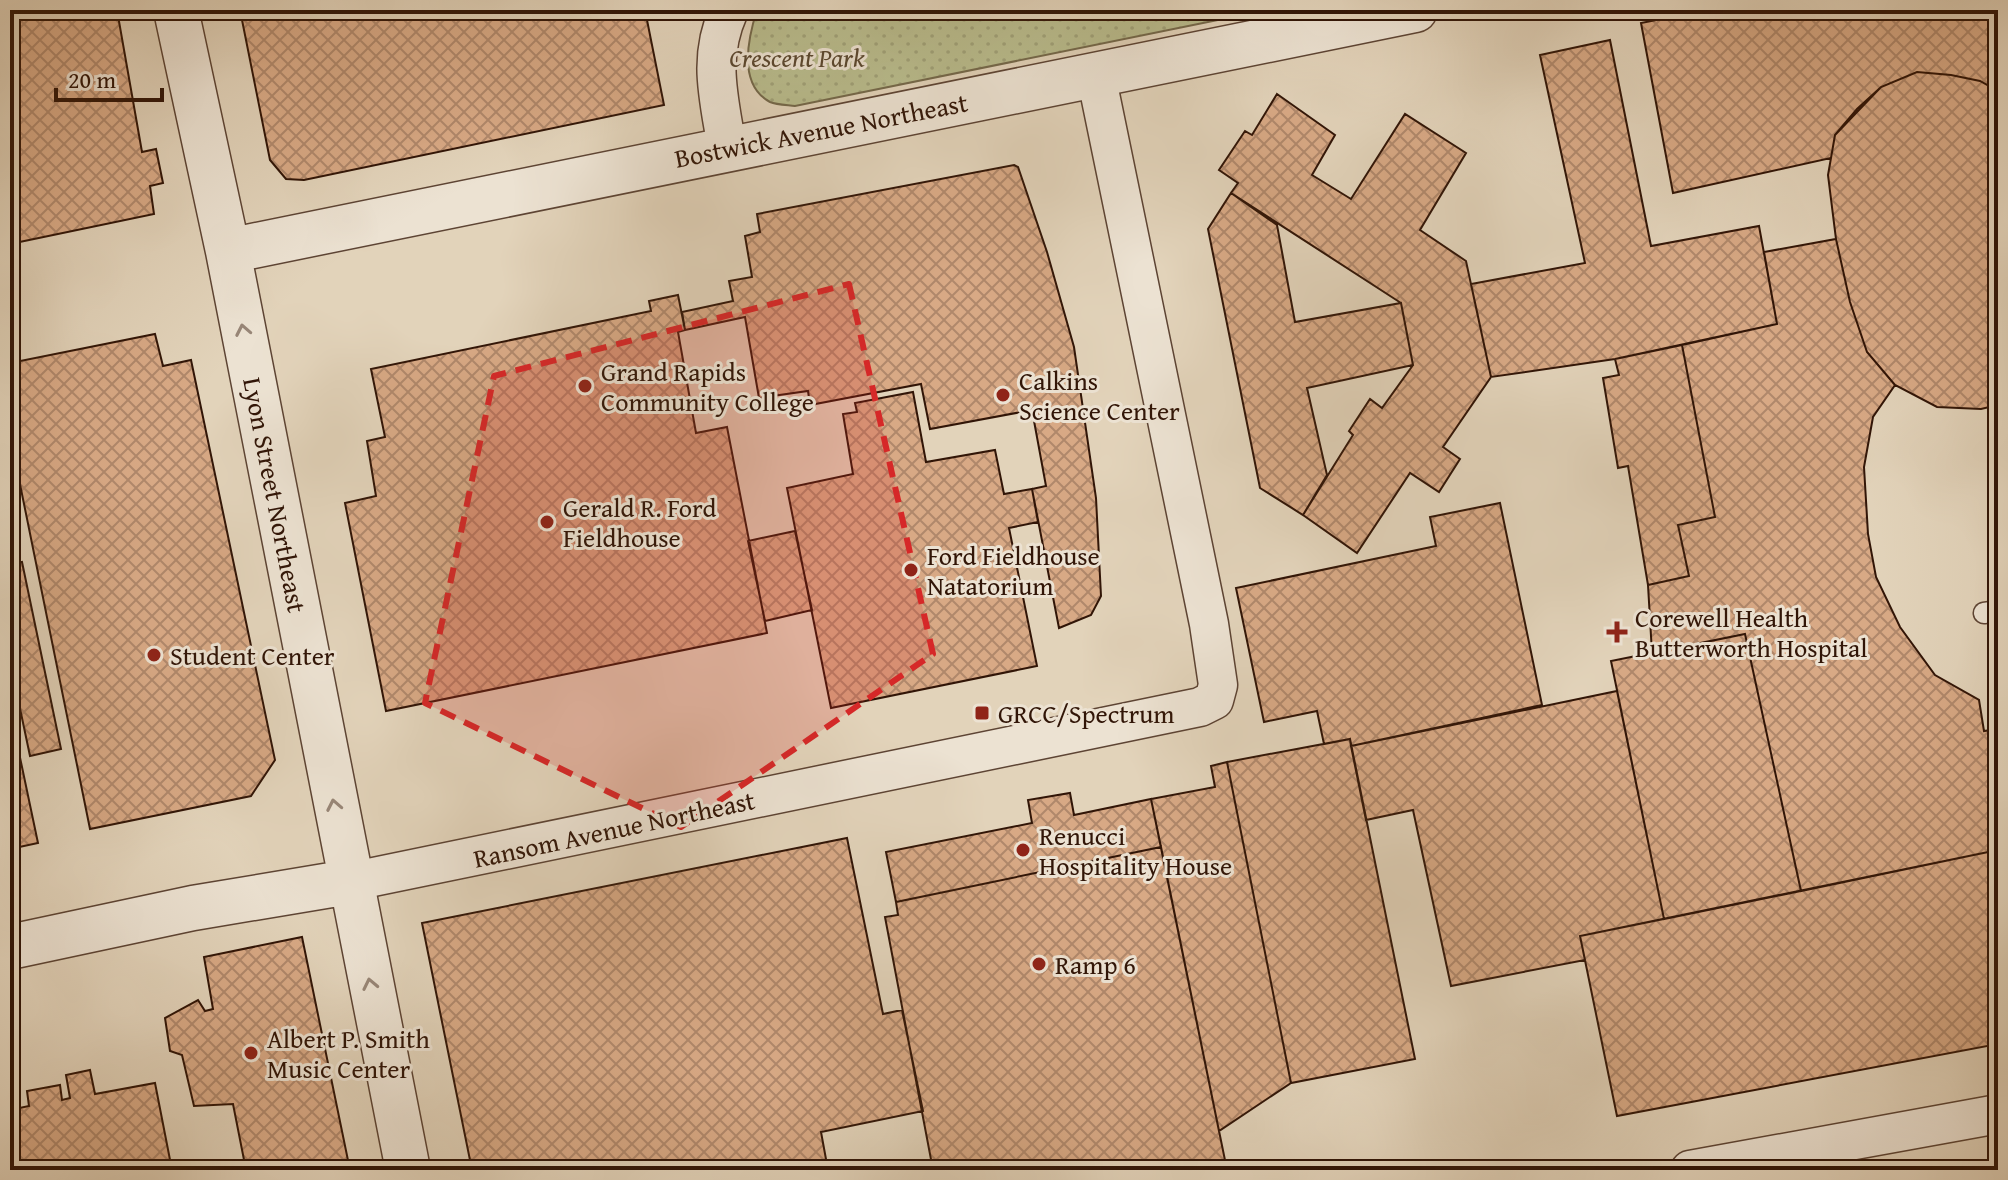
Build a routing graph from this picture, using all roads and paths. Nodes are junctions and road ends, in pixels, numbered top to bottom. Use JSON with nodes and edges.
{"nodes":[{"id":1,"x":176,"y":10,"type":"edge"},
{"id":2,"x":729,"y":10,"type":"edge"},
{"id":3,"x":1415,"y":10,"type":"edge"},
{"id":4,"x":1096,"y":75,"type":"junction"},
{"id":5,"x":727,"y":148,"type":"junction"},
{"id":6,"x":228,"y":251,"type":"junction"},
{"id":7,"x":349,"y":882,"type":"junction"},
{"id":8,"x":11,"y":942,"type":"edge"},
{"id":9,"x":1998,"y":1114,"type":"edge"},
{"id":10,"x":408,"y":1170,"type":"edge"},
{"id":11,"x":1690,"y":1170,"type":"edge"}],
"edges":[{"from":1,"to":6,"type":"street","name":"Lyon Street Northeast"},
{"from":2,"to":5,"type":"street"},
{"from":3,"to":4,"type":"street","name":"Bostwick Avenue Northeast"},
{"from":4,"to":5,"type":"street","name":"Bostwick Avenue Northeast"},
{"from":4,"to":7,"type":"street","name":"Ransom Avenue Northeast"},
{"from":5,"to":6,"type":"street","name":"Bostwick Avenue Northeast"},
{"from":7,"to":6,"type":"street","name":"Lyon Street Northeast","one_way":true},
{"from":7,"to":8,"type":"street","name":"Ransom Avenue Northeast"},
{"from":10,"to":7,"type":"street","name":"Lyon Street Northeast","one_way":true},
{"from":9,"to":11,"type":"street"}]}
